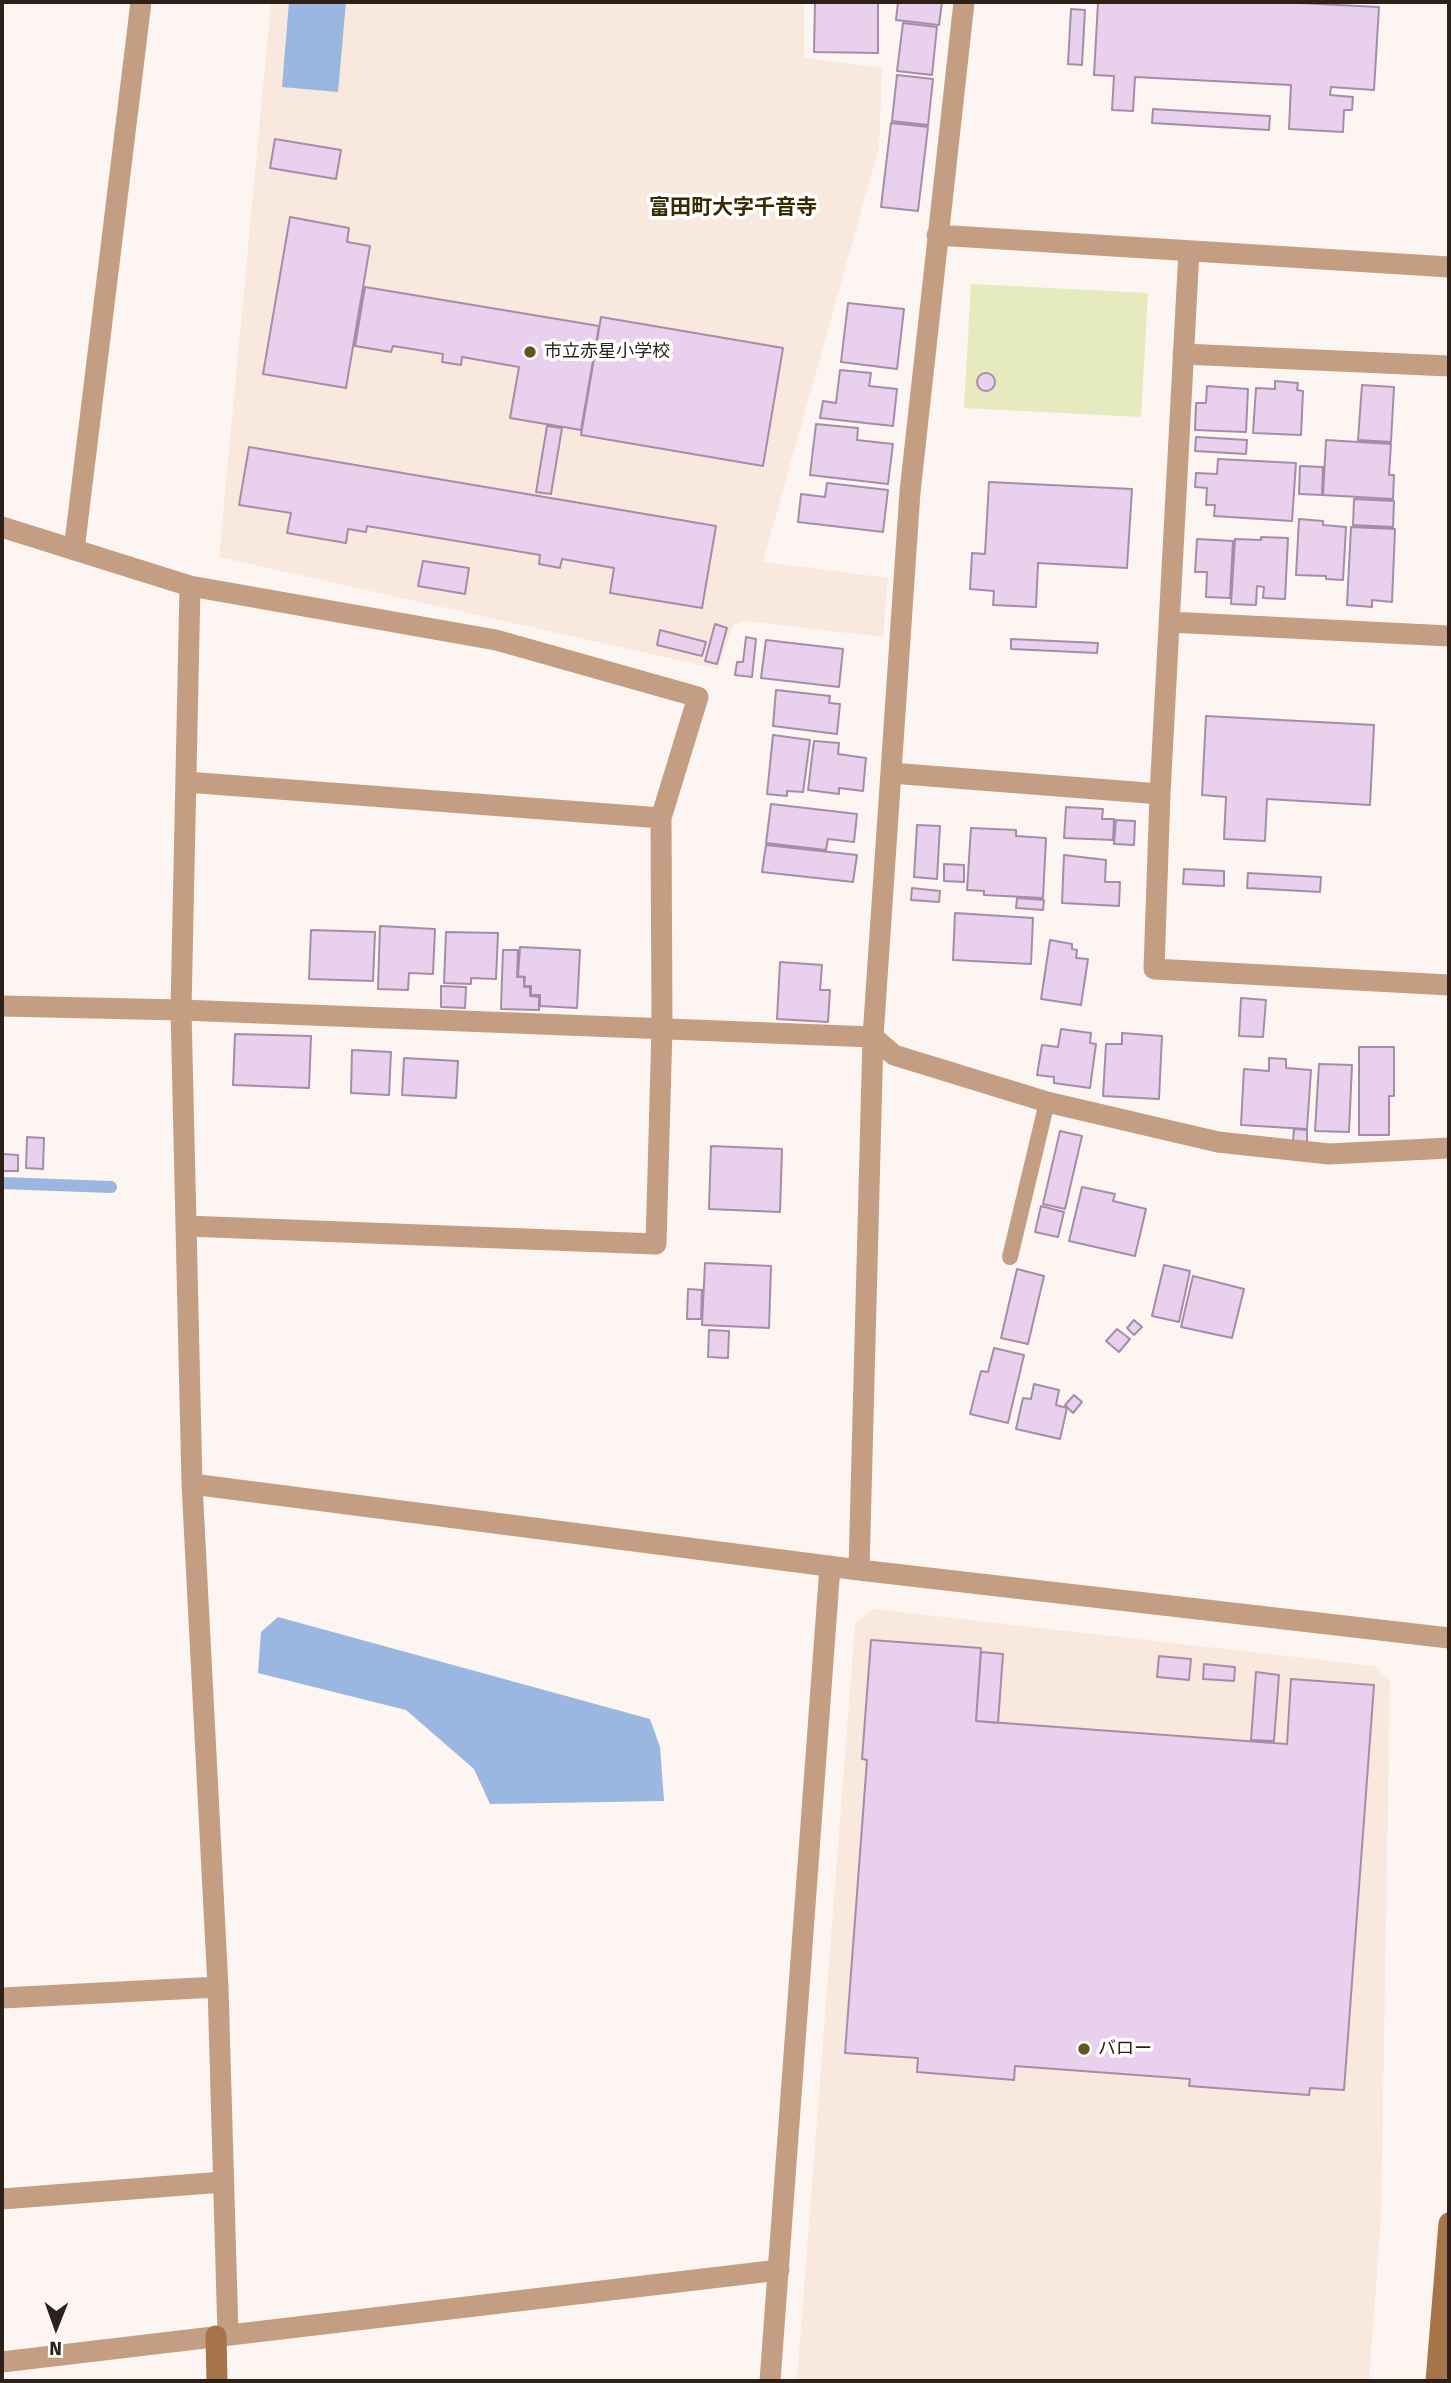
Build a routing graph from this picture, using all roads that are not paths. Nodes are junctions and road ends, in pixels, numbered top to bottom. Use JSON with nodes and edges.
{"nodes":[{"id":1,"x":141,"y":2,"type":"edge"},
{"id":2,"x":964,"y":2,"type":"edge"},
{"id":3,"x":937,"y":235,"type":"junction"},
{"id":4,"x":1189,"y":251,"type":"junction"},
{"id":5,"x":1449,"y":267,"type":"edge"},
{"id":6,"x":1183,"y":354,"type":"junction"},
{"id":7,"x":1449,"y":366,"type":"edge"},
{"id":8,"x":2,"y":527,"type":"edge"},
{"id":9,"x":74,"y":550,"type":"junction"},
{"id":10,"x":190,"y":586,"type":"junction"},
{"id":11,"x":1169,"y":622,"type":"junction"},
{"id":12,"x":1449,"y":636,"type":"edge"},
{"id":13,"x":891,"y":773,"type":"junction"},
{"id":14,"x":186,"y":782,"type":"junction"},
{"id":15,"x":1160,"y":794,"type":"junction"},
{"id":16,"x":661,"y":818,"type":"junction"},
{"id":17,"x":1449,"y":985,"type":"edge"},
{"id":18,"x":2,"y":1006,"type":"edge"},
{"id":19,"x":181,"y":1010,"type":"junction"},
{"id":20,"x":662,"y":1028,"type":"junction"},
{"id":21,"x":873,"y":1037,"type":"junction"},
{"id":22,"x":1047,"y":1102,"type":"junction"},
{"id":23,"x":1449,"y":1148,"type":"edge"},
{"id":24,"x":186,"y":1226,"type":"junction"},
{"id":25,"x":1010,"y":1257,"type":"dead end"},
{"id":26,"x":192,"y":1484,"type":"junction"},
{"id":27,"x":830,"y":1566,"type":"junction"},
{"id":28,"x":859,"y":1570,"type":"junction"},
{"id":29,"x":1449,"y":1638,"type":"edge"},
{"id":30,"x":218,"y":1987,"type":"junction"},
{"id":31,"x":2,"y":1998,"type":"edge"},
{"id":32,"x":223,"y":2182,"type":"junction"},
{"id":33,"x":2,"y":2199,"type":"edge"},
{"id":34,"x":1449,"y":2222,"type":"edge"},
{"id":35,"x":779,"y":2270,"type":"junction"},
{"id":36,"x":222,"y":2335,"type":"junction"},
{"id":37,"x":2,"y":2362,"type":"edge"},
{"id":38,"x":217,"y":2381,"type":"edge"},
{"id":39,"x":770,"y":2381,"type":"edge"},
{"id":40,"x":1436,"y":2381,"type":"edge"}],
"edges":[{"from":1,"to":9,"type":"street"},
{"from":2,"to":3,"type":"street"},
{"from":3,"to":4,"type":"street"},
{"from":3,"to":13,"type":"street"},
{"from":4,"to":5,"type":"street"},
{"from":4,"to":6,"type":"street"},
{"from":6,"to":7,"type":"street"},
{"from":6,"to":11,"type":"street"},
{"from":8,"to":9,"type":"street"},
{"from":9,"to":10,"type":"street"},
{"from":10,"to":14,"type":"street"},
{"from":10,"to":16,"type":"street"},
{"from":11,"to":12,"type":"street"},
{"from":11,"to":15,"type":"street"},
{"from":13,"to":15,"type":"street"},
{"from":13,"to":21,"type":"street"},
{"from":14,"to":16,"type":"street"},
{"from":14,"to":19,"type":"street"},
{"from":15,"to":17,"type":"street"},
{"from":16,"to":20,"type":"street"},
{"from":18,"to":19,"type":"street"},
{"from":19,"to":20,"type":"street"},
{"from":19,"to":24,"type":"street"},
{"from":20,"to":21,"type":"street"},
{"from":20,"to":24,"type":"street"},
{"from":21,"to":22,"type":"street"},
{"from":21,"to":28,"type":"street"},
{"from":22,"to":23,"type":"street"},
{"from":22,"to":25,"type":"lane"},
{"from":24,"to":26,"type":"street"},
{"from":26,"to":27,"type":"street"},
{"from":26,"to":30,"type":"street"},
{"from":27,"to":28,"type":"street"},
{"from":27,"to":35,"type":"street"},
{"from":28,"to":29,"type":"street"},
{"from":30,"to":31,"type":"street"},
{"from":30,"to":32,"type":"street"},
{"from":32,"to":33,"type":"street"},
{"from":32,"to":36,"type":"street"},
{"from":34,"to":40,"type":"street"},
{"from":35,"to":36,"type":"street"},
{"from":35,"to":39,"type":"street"},
{"from":36,"to":37,"type":"street"},
{"from":36,"to":38,"type":"street"}]}
